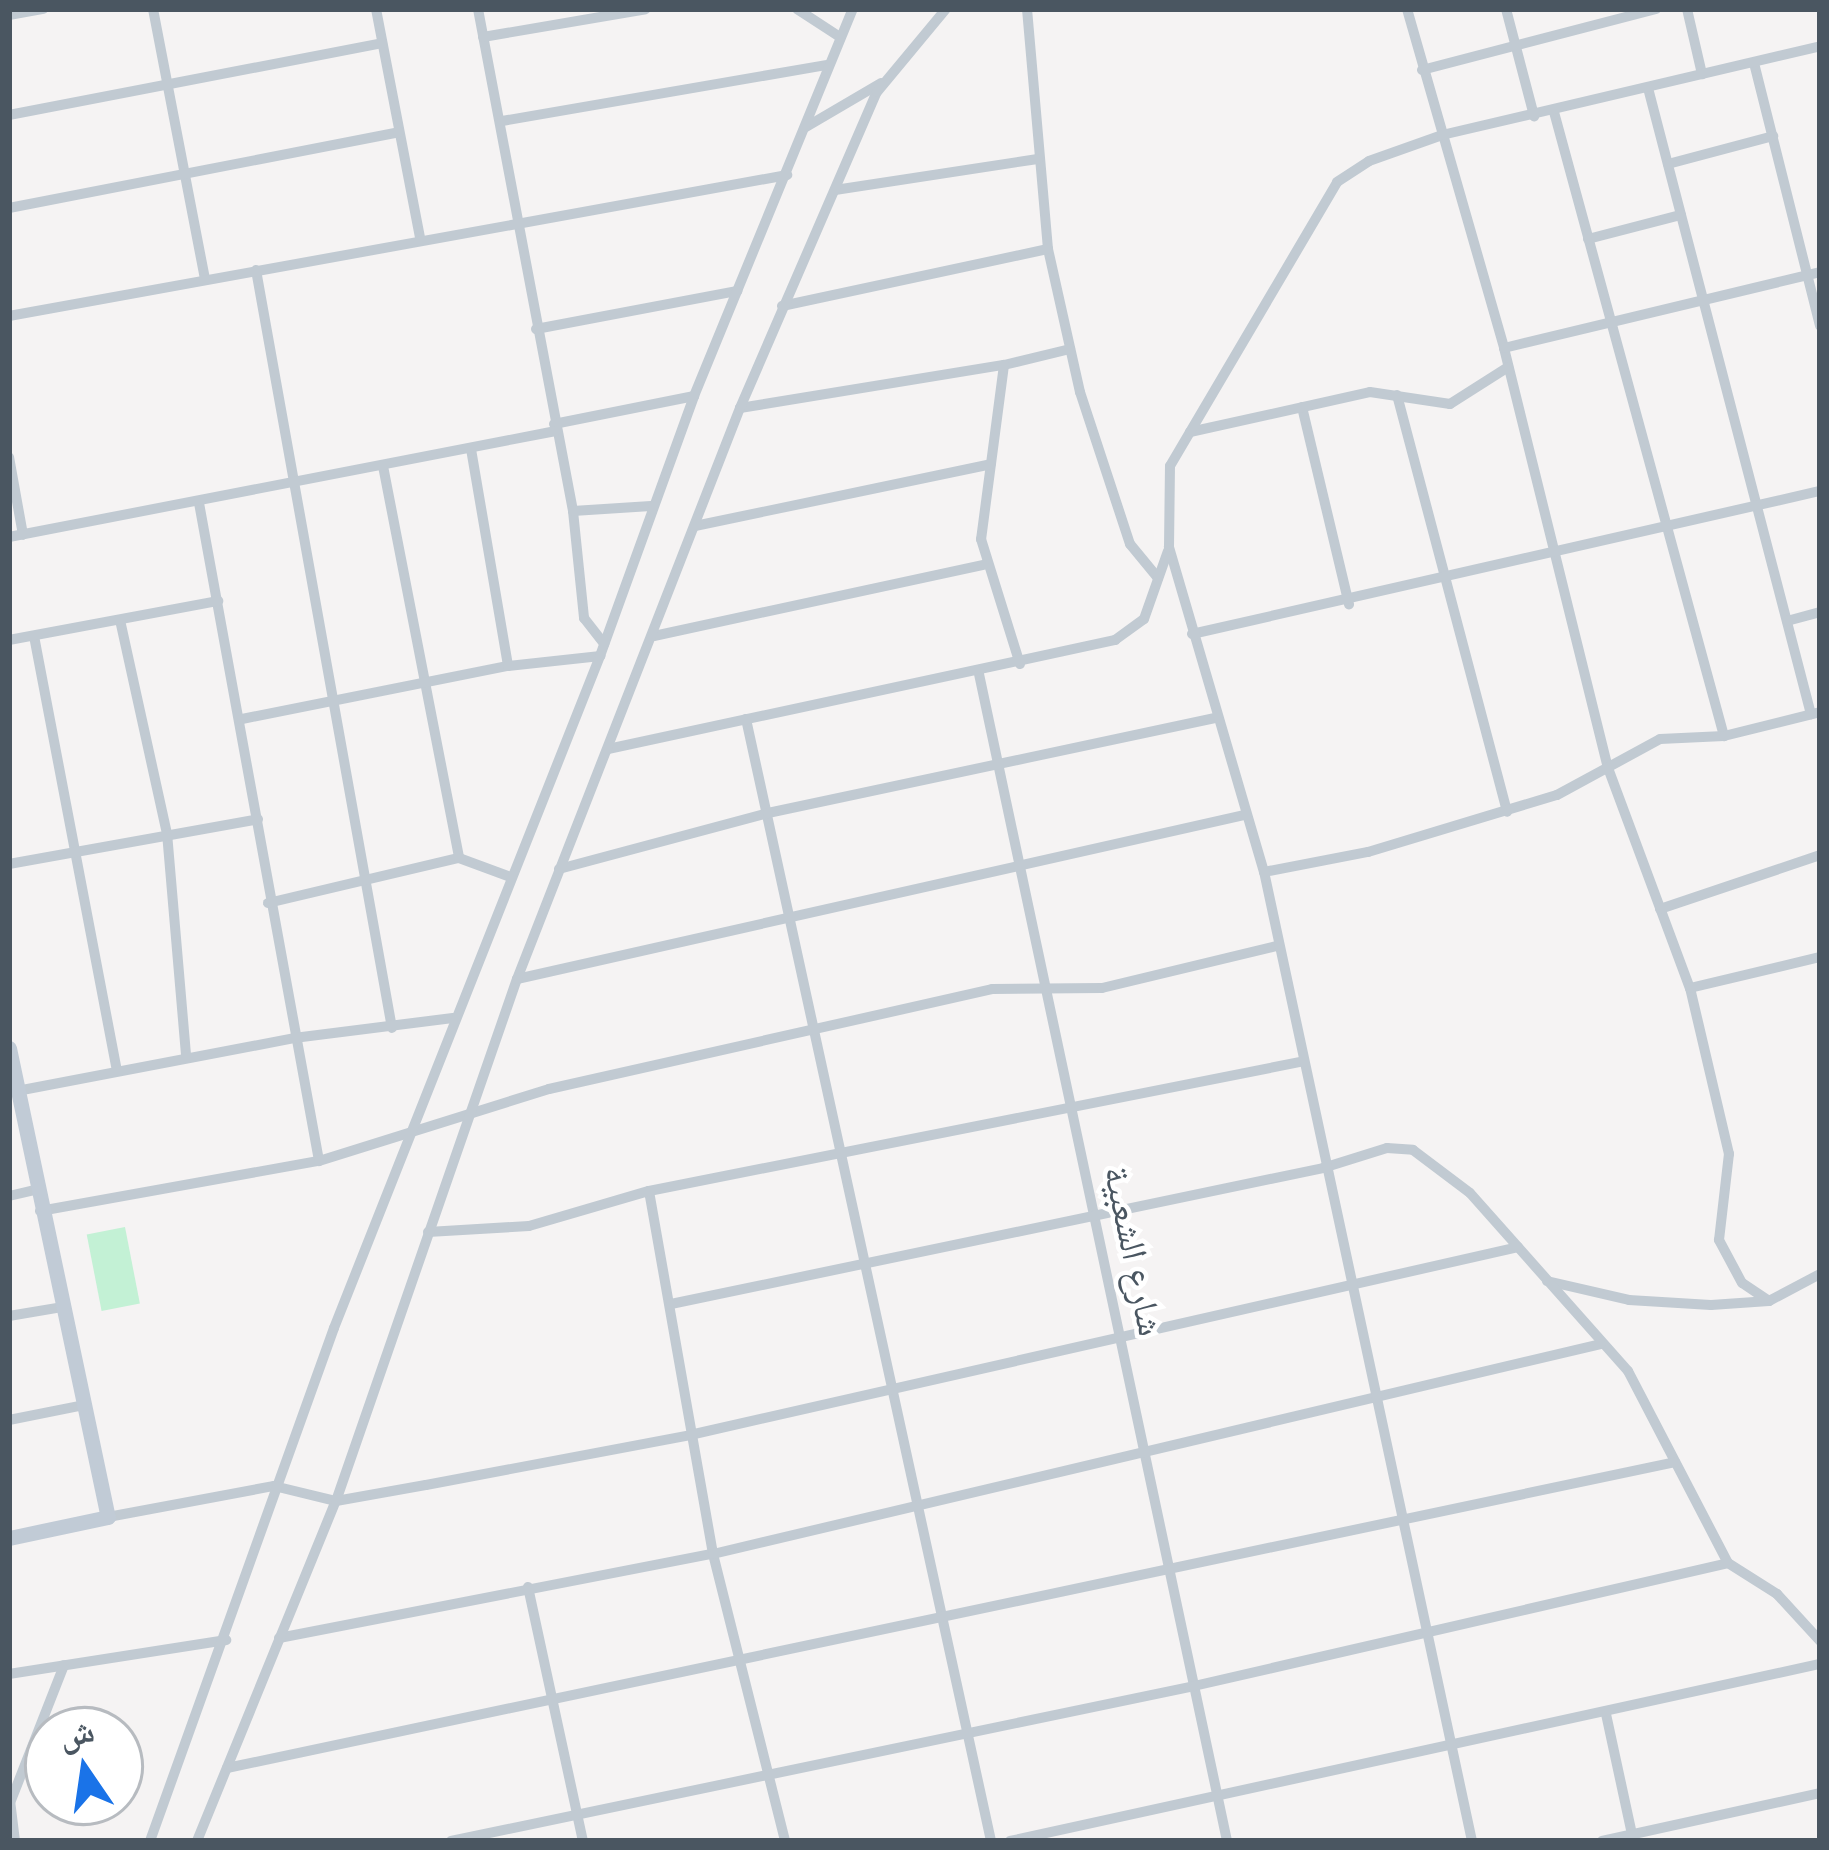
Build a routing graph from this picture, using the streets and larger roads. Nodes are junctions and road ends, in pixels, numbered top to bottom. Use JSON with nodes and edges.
{"nodes":[{"id":1,"x":43,"y":9,"type":"edge"},
{"id":2,"x":153,"y":9,"type":"edge"},
{"id":3,"x":376,"y":9,"type":"edge"},
{"id":4,"x":478,"y":9,"type":"edge"},
{"id":5,"x":646,"y":9,"type":"edge"},
{"id":6,"x":797,"y":9,"type":"edge"},
{"id":7,"x":853,"y":9,"type":"edge"},
{"id":8,"x":946,"y":9,"type":"edge"},
{"id":9,"x":1027,"y":9,"type":"edge"},
{"id":10,"x":1407,"y":9,"type":"edge"},
{"id":11,"x":1506,"y":9,"type":"edge"},
{"id":12,"x":1656,"y":9,"type":"edge"},
{"id":13,"x":1687,"y":9,"type":"edge"},
{"id":14,"x":9,"y":15,"type":"edge"},
{"id":15,"x":840,"y":37,"type":"junction"},
{"id":16,"x":484,"y":38,"type":"junction"},
{"id":17,"x":1514,"y":42,"type":"junction"},
{"id":18,"x":382,"y":43,"type":"junction"},
{"id":19,"x":1820,"y":46,"type":"edge"},
{"id":20,"x":1754,"y":63,"type":"junction"},
{"id":21,"x":827,"y":65,"type":"junction"},
{"id":22,"x":1422,"y":70,"type":"junction"},
{"id":23,"x":1702,"y":74,"type":"junction"},
{"id":24,"x":885,"y":81,"type":"junction"},
{"id":25,"x":167,"y":84,"type":"junction"},
{"id":26,"x":1648,"y":88,"type":"junction"},
{"id":27,"x":1554,"y":112,"type":"junction"},
{"id":28,"x":9,"y":115,"type":"edge"},
{"id":29,"x":1534,"y":116,"type":"junction"},
{"id":30,"x":502,"y":121,"type":"junction"},
{"id":31,"x":806,"y":127,"type":"junction"},
{"id":32,"x":399,"y":132,"type":"junction"},
{"id":33,"x":1442,"y":135,"type":"junction"},
{"id":34,"x":1773,"y":136,"type":"junction"},
{"id":35,"x":1038,"y":160,"type":"junction"},
{"id":36,"x":1668,"y":164,"type":"junction"},
{"id":37,"x":185,"y":175,"type":"junction"},
{"id":38,"x":787,"y":175,"type":"junction"},
{"id":39,"x":835,"y":190,"type":"junction"},
{"id":40,"x":9,"y":208,"type":"edge"},
{"id":41,"x":1681,"y":215,"type":"junction"},
{"id":42,"x":514,"y":224,"type":"junction"},
{"id":43,"x":419,"y":237,"type":"junction"},
{"id":44,"x":1588,"y":239,"type":"junction"},
{"id":45,"x":1048,"y":249,"type":"junction"},
{"id":46,"x":256,"y":270,"type":"junction"},
{"id":47,"x":1814,"y":274,"type":"edge"},
{"id":48,"x":206,"y":280,"type":"junction"},
{"id":49,"x":737,"y":291,"type":"junction"},
{"id":50,"x":1703,"y":300,"type":"junction"},
{"id":51,"x":782,"y":306,"type":"junction"},
{"id":52,"x":9,"y":316,"type":"edge"},
{"id":53,"x":1610,"y":321,"type":"junction"},
{"id":54,"x":1820,"y":326,"type":"edge"},
{"id":55,"x":536,"y":329,"type":"junction"},
{"id":56,"x":1504,"y":348,"type":"junction"},
{"id":57,"x":1070,"y":349,"type":"junction"},
{"id":58,"x":1004,"y":365,"type":"junction"},
{"id":59,"x":1508,"y":368,"type":"junction"},
{"id":60,"x":1396,"y":395,"type":"junction"},
{"id":61,"x":694,"y":396,"type":"junction"},
{"id":62,"x":1302,"y":407,"type":"junction"},
{"id":63,"x":740,"y":408,"type":"junction"},
{"id":64,"x":555,"y":427,"type":"junction"},
{"id":65,"x":1190,"y":432,"type":"junction"},
{"id":66,"x":471,"y":449,"type":"junction"},
{"id":67,"x":9,"y":457,"type":"edge"},
{"id":68,"x":991,"y":464,"type":"junction"},
{"id":69,"x":383,"y":466,"type":"junction"},
{"id":70,"x":294,"y":484,"type":"junction"},
{"id":71,"x":1820,"y":491,"type":"edge"},
{"id":72,"x":199,"y":503,"type":"junction"},
{"id":73,"x":651,"y":506,"type":"junction"},
{"id":74,"x":1758,"y":507,"type":"junction"},
{"id":75,"x":573,"y":511,"type":"junction"},
{"id":76,"x":695,"y":526,"type":"junction"},
{"id":77,"x":1666,"y":531,"type":"junction"},
{"id":78,"x":23,"y":535,"type":"junction"},
{"id":79,"x":9,"y":537,"type":"edge"},
{"id":80,"x":1169,"y":547,"type":"junction"},
{"id":81,"x":1554,"y":558,"type":"junction"},
{"id":82,"x":983,"y":565,"type":"junction"},
{"id":83,"x":1158,"y":578,"type":"junction"},
{"id":84,"x":1451,"y":581,"type":"junction"},
{"id":85,"x":218,"y":602,"type":"junction"},
{"id":86,"x":1348,"y":604,"type":"junction"},
{"id":87,"x":1820,"y":612,"type":"edge"},
{"id":88,"x":120,"y":620,"type":"junction"},
{"id":89,"x":1787,"y":621,"type":"junction"},
{"id":90,"x":1192,"y":634,"type":"junction"},
{"id":91,"x":34,"y":636,"type":"junction"},
{"id":92,"x":654,"y":637,"type":"junction"},
{"id":93,"x":9,"y":640,"type":"edge"},
{"id":94,"x":602,"y":650,"type":"junction"},
{"id":95,"x":1019,"y":664,"type":"junction"},
{"id":96,"x":508,"y":666,"type":"junction"},
{"id":97,"x":979,"y":674,"type":"junction"},
{"id":98,"x":426,"y":683,"type":"junction"},
{"id":99,"x":334,"y":701,"type":"junction"},
{"id":100,"x":1816,"y":713,"type":"edge"},
{"id":101,"x":1215,"y":718,"type":"junction"},
{"id":102,"x":242,"y":719,"type":"junction"},
{"id":103,"x":746,"y":719,"type":"junction"},
{"id":104,"x":1724,"y":736,"type":"junction"},
{"id":105,"x":608,"y":749,"type":"junction"},
{"id":106,"x":1001,"y":763,"type":"junction"},
{"id":107,"x":1608,"y":768,"type":"junction"},
{"id":108,"x":1507,"y":812,"type":"junction"},
{"id":109,"x":768,"y":813,"type":"junction"},
{"id":110,"x":1244,"y":815,"type":"junction"},
{"id":111,"x":258,"y":819,"type":"junction"},
{"id":112,"x":167,"y":833,"type":"junction"},
{"id":113,"x":71,"y":854,"type":"junction"},
{"id":114,"x":1820,"y":855,"type":"edge"},
{"id":115,"x":459,"y":857,"type":"junction"},
{"id":116,"x":9,"y":864,"type":"edge"},
{"id":117,"x":1022,"y":864,"type":"junction"},
{"id":118,"x":559,"y":869,"type":"junction"},
{"id":119,"x":1264,"y":872,"type":"junction"},
{"id":120,"x":508,"y":875,"type":"junction"},
{"id":121,"x":366,"y":876,"type":"junction"},
{"id":122,"x":268,"y":903,"type":"junction"},
{"id":123,"x":1660,"y":909,"type":"junction"},
{"id":124,"x":790,"y":912,"type":"junction"},
{"id":125,"x":1277,"y":946,"type":"junction"},
{"id":126,"x":1820,"y":957,"type":"edge"},
{"id":127,"x":517,"y":980,"type":"junction"},
{"id":128,"x":1690,"y":988,"type":"junction"},
{"id":129,"x":1046,"y":990,"type":"junction"},
{"id":130,"x":453,"y":1018,"type":"junction"},
{"id":131,"x":392,"y":1028,"type":"junction"},
{"id":132,"x":814,"y":1029,"type":"junction"},
{"id":133,"x":294,"y":1038,"type":"junction"},
{"id":134,"x":9,"y":1048,"type":"edge"},
{"id":135,"x":186,"y":1056,"type":"junction"},
{"id":136,"x":1300,"y":1062,"type":"junction"},
{"id":137,"x":117,"y":1070,"type":"junction"},
{"id":138,"x":14,"y":1082,"type":"edge"},
{"id":139,"x":1072,"y":1107,"type":"junction"},
{"id":140,"x":470,"y":1111,"type":"junction"},
{"id":141,"x":412,"y":1126,"type":"junction"},
{"id":142,"x":838,"y":1154,"type":"junction"},
{"id":143,"x":319,"y":1161,"type":"junction"},
{"id":144,"x":1323,"y":1168,"type":"junction"},
{"id":145,"x":36,"y":1190,"type":"junction"},
{"id":146,"x":649,"y":1191,"type":"junction"},
{"id":147,"x":9,"y":1196,"type":"edge"},
{"id":148,"x":40,"y":1210,"type":"junction"},
{"id":149,"x":1095,"y":1216,"type":"junction"},
{"id":150,"x":428,"y":1232,"type":"junction"},
{"id":151,"x":1518,"y":1247,"type":"junction"},
{"id":152,"x":863,"y":1264,"type":"junction"},
{"id":153,"x":1820,"y":1274,"type":"edge"},
{"id":154,"x":1544,"y":1280,"type":"junction"},
{"id":155,"x":1348,"y":1284,"type":"junction"},
{"id":156,"x":1769,"y":1301,"type":"junction"},
{"id":157,"x":671,"y":1304,"type":"junction"},
{"id":158,"x":63,"y":1306,"type":"junction"},
{"id":159,"x":9,"y":1316,"type":"edge"},
{"id":160,"x":1120,"y":1334,"type":"junction"},
{"id":161,"x":1601,"y":1344,"type":"junction"},
{"id":162,"x":890,"y":1384,"type":"junction"},
{"id":163,"x":1375,"y":1403,"type":"junction"},
{"id":164,"x":84,"y":1406,"type":"junction"},
{"id":165,"x":9,"y":1420,"type":"edge"},
{"id":166,"x":690,"y":1435,"type":"junction"},
{"id":167,"x":1145,"y":1452,"type":"junction"},
{"id":168,"x":1675,"y":1462,"type":"junction"},
{"id":169,"x":274,"y":1486,"type":"junction"},
{"id":170,"x":336,"y":1502,"type":"junction"},
{"id":171,"x":916,"y":1502,"type":"junction"},
{"id":172,"x":108,"y":1517,"type":"junction"},
{"id":173,"x":1400,"y":1518,"type":"junction"},
{"id":174,"x":9,"y":1538,"type":"edge"},
{"id":175,"x":713,"y":1554,"type":"junction"},
{"id":176,"x":1728,"y":1563,"type":"junction"},
{"id":177,"x":1169,"y":1567,"type":"junction"},
{"id":178,"x":528,"y":1587,"type":"junction"},
{"id":179,"x":941,"y":1615,"type":"junction"},
{"id":180,"x":1426,"y":1633,"type":"junction"},
{"id":181,"x":279,"y":1638,"type":"junction"},
{"id":182,"x":226,"y":1640,"type":"junction"},
{"id":183,"x":1820,"y":1641,"type":"edge"},
{"id":184,"x":743,"y":1656,"type":"junction"},
{"id":185,"x":1820,"y":1664,"type":"edge"},
{"id":186,"x":64,"y":1665,"type":"junction"},
{"id":187,"x":9,"y":1674,"type":"edge"},
{"id":188,"x":1194,"y":1686,"type":"junction"},
{"id":189,"x":554,"y":1696,"type":"junction"},
{"id":190,"x":1606,"y":1714,"type":"junction"},
{"id":191,"x":968,"y":1735,"type":"junction"},
{"id":192,"x":1451,"y":1747,"type":"junction"},
{"id":193,"x":227,"y":1768,"type":"junction"},
{"id":194,"x":770,"y":1777,"type":"junction"},
{"id":195,"x":1820,"y":1792,"type":"edge"},
{"id":196,"x":1217,"y":1796,"type":"junction"},
{"id":197,"x":10,"y":1803,"type":"edge"},
{"id":198,"x":578,"y":1816,"type":"junction"},
{"id":199,"x":1633,"y":1838,"type":"edge"},
{"id":200,"x":15,"y":1841,"type":"edge"},
{"id":201,"x":150,"y":1841,"type":"edge"},
{"id":202,"x":197,"y":1841,"type":"edge"},
{"id":203,"x":451,"y":1841,"type":"edge"},
{"id":204,"x":583,"y":1841,"type":"edge"},
{"id":205,"x":785,"y":1841,"type":"edge"},
{"id":206,"x":991,"y":1841,"type":"edge"},
{"id":207,"x":1010,"y":1841,"type":"edge"},
{"id":208,"x":1227,"y":1841,"type":"edge"},
{"id":209,"x":1472,"y":1841,"type":"edge"},
{"id":210,"x":1602,"y":1841,"type":"edge"}],
"edges":[{"from":1,"to":14,"type":"street"},
{"from":2,"to":25,"type":"street"},
{"from":3,"to":18,"type":"street"},
{"from":4,"to":16,"type":"street"},
{"from":5,"to":16,"type":"street"},
{"from":6,"to":15,"type":"street"},
{"from":7,"to":15,"type":"street"},
{"from":8,"to":24,"type":"street"},
{"from":9,"to":35,"type":"street"},
{"from":10,"to":22,"type":"street"},
{"from":11,"to":17,"type":"street"},
{"from":12,"to":17,"type":"street"},
{"from":13,"to":23,"type":"street"},
{"from":15,"to":21,"type":"street"},
{"from":16,"to":30,"type":"street"},
{"from":17,"to":22,"type":"street"},
{"from":17,"to":29,"type":"street"},
{"from":18,"to":25,"type":"street"},
{"from":18,"to":32,"type":"street"},
{"from":19,"to":20,"type":"street"},
{"from":20,"to":23,"type":"street"},
{"from":20,"to":34,"type":"street"},
{"from":21,"to":30,"type":"street"},
{"from":21,"to":31,"type":"street"},
{"from":22,"to":33,"type":"street"},
{"from":23,"to":26,"type":"street"},
{"from":24,"to":31,"type":"street"},
{"from":24,"to":39,"type":"street"},
{"from":25,"to":28,"type":"street"},
{"from":25,"to":37,"type":"street"},
{"from":26,"to":27,"type":"street"},
{"from":26,"to":36,"type":"street"},
{"from":27,"to":29,"type":"street"},
{"from":27,"to":44,"type":"street"},
{"from":29,"to":33,"type":"street"},
{"from":30,"to":42,"type":"street"},
{"from":31,"to":38,"type":"street"},
{"from":32,"to":37,"type":"street"},
{"from":32,"to":43,"type":"street"},
{"from":33,"to":56,"type":"street"},
{"from":33,"to":65,"type":"street"},
{"from":34,"to":36,"type":"street"},
{"from":34,"to":47,"type":"street"},
{"from":35,"to":39,"type":"street"},
{"from":35,"to":45,"type":"street"},
{"from":36,"to":41,"type":"street"},
{"from":37,"to":40,"type":"street"},
{"from":37,"to":48,"type":"street"},
{"from":38,"to":42,"type":"street"},
{"from":38,"to":49,"type":"street"},
{"from":39,"to":51,"type":"street"},
{"from":41,"to":44,"type":"street"},
{"from":41,"to":50,"type":"street"},
{"from":42,"to":43,"type":"street"},
{"from":42,"to":55,"type":"street"},
{"from":43,"to":46,"type":"street"},
{"from":44,"to":53,"type":"street"},
{"from":45,"to":51,"type":"street"},
{"from":45,"to":57,"type":"street"},
{"from":46,"to":48,"type":"street"},
{"from":46,"to":70,"type":"street"},
{"from":47,"to":50,"type":"street"},
{"from":47,"to":54,"type":"street"},
{"from":48,"to":52,"type":"street"},
{"from":49,"to":55,"type":"street"},
{"from":49,"to":61,"type":"street"},
{"from":50,"to":53,"type":"street"},
{"from":50,"to":74,"type":"street"},
{"from":51,"to":63,"type":"street"},
{"from":53,"to":56,"type":"street"},
{"from":53,"to":77,"type":"street"},
{"from":55,"to":64,"type":"street"},
{"from":56,"to":59,"type":"street"},
{"from":57,"to":58,"type":"street"},
{"from":57,"to":83,"type":"street"},
{"from":58,"to":63,"type":"street"},
{"from":58,"to":68,"type":"street"},
{"from":59,"to":60,"type":"street"},
{"from":59,"to":81,"type":"street"},
{"from":60,"to":62,"type":"street"},
{"from":60,"to":84,"type":"street"},
{"from":61,"to":64,"type":"street"},
{"from":61,"to":73,"type":"street"},
{"from":62,"to":65,"type":"street"},
{"from":62,"to":86,"type":"street"},
{"from":63,"to":76,"type":"street"},
{"from":64,"to":66,"type":"street"},
{"from":64,"to":75,"type":"street"},
{"from":65,"to":80,"type":"street"},
{"from":66,"to":69,"type":"street"},
{"from":66,"to":96,"type":"street"},
{"from":67,"to":78,"type":"street"},
{"from":68,"to":76,"type":"street"},
{"from":68,"to":82,"type":"street"},
{"from":69,"to":70,"type":"street"},
{"from":69,"to":98,"type":"street"},
{"from":70,"to":72,"type":"street"},
{"from":70,"to":99,"type":"street"},
{"from":71,"to":74,"type":"street"},
{"from":72,"to":78,"type":"street"},
{"from":72,"to":85,"type":"street"},
{"from":73,"to":75,"type":"street"},
{"from":73,"to":94,"type":"street"},
{"from":74,"to":77,"type":"street"},
{"from":74,"to":89,"type":"street"},
{"from":75,"to":94,"type":"street"},
{"from":76,"to":92,"type":"street"},
{"from":77,"to":81,"type":"street"},
{"from":77,"to":104,"type":"street"},
{"from":78,"to":79,"type":"street"},
{"from":80,"to":83,"type":"street"},
{"from":80,"to":90,"type":"street"},
{"from":81,"to":84,"type":"street"},
{"from":81,"to":107,"type":"street"},
{"from":82,"to":92,"type":"street"},
{"from":82,"to":95,"type":"street"},
{"from":83,"to":95,"type":"street"},
{"from":84,"to":86,"type":"street"},
{"from":84,"to":108,"type":"street"},
{"from":85,"to":88,"type":"street"},
{"from":85,"to":102,"type":"street"},
{"from":86,"to":90,"type":"street"},
{"from":87,"to":89,"type":"street"},
{"from":88,"to":91,"type":"street"},
{"from":88,"to":112,"type":"street"},
{"from":89,"to":100,"type":"street"},
{"from":90,"to":101,"type":"street"},
{"from":91,"to":93,"type":"street"},
{"from":91,"to":113,"type":"street"},
{"from":92,"to":105,"type":"street"},
{"from":94,"to":96,"type":"street"},
{"from":94,"to":120,"type":"street"},
{"from":95,"to":97,"type":"street"},
{"from":96,"to":98,"type":"street"},
{"from":97,"to":103,"type":"street"},
{"from":97,"to":106,"type":"street","name":"شارع الشعبية"},
{"from":98,"to":99,"type":"street"},
{"from":98,"to":115,"type":"street"},
{"from":99,"to":102,"type":"street"},
{"from":99,"to":121,"type":"street"},
{"from":100,"to":104,"type":"street"},
{"from":101,"to":106,"type":"street"},
{"from":101,"to":110,"type":"street"},
{"from":102,"to":111,"type":"street"},
{"from":103,"to":105,"type":"street"},
{"from":103,"to":109,"type":"street"},
{"from":104,"to":107,"type":"street"},
{"from":105,"to":118,"type":"street"},
{"from":106,"to":109,"type":"street"},
{"from":106,"to":117,"type":"street","name":"شارع الشعبية"},
{"from":107,"to":108,"type":"street"},
{"from":107,"to":123,"type":"street"},
{"from":108,"to":119,"type":"street"},
{"from":109,"to":118,"type":"street"},
{"from":109,"to":124,"type":"street"},
{"from":110,"to":117,"type":"street"},
{"from":110,"to":119,"type":"street"},
{"from":111,"to":112,"type":"street"},
{"from":111,"to":122,"type":"street"},
{"from":112,"to":113,"type":"street"},
{"from":112,"to":135,"type":"street"},
{"from":113,"to":116,"type":"street"},
{"from":113,"to":137,"type":"street"},
{"from":114,"to":123,"type":"street"},
{"from":115,"to":120,"type":"street"},
{"from":115,"to":121,"type":"street"},
{"from":117,"to":124,"type":"street"},
{"from":117,"to":129,"type":"street","name":"شارع الشعبية"},
{"from":118,"to":127,"type":"street"},
{"from":119,"to":125,"type":"street"},
{"from":120,"to":130,"type":"street"},
{"from":121,"to":122,"type":"street"},
{"from":121,"to":131,"type":"street"},
{"from":122,"to":133,"type":"street"},
{"from":123,"to":128,"type":"street"},
{"from":124,"to":127,"type":"street"},
{"from":124,"to":132,"type":"street"},
{"from":125,"to":129,"type":"street"},
{"from":125,"to":136,"type":"street"},
{"from":126,"to":128,"type":"street"},
{"from":127,"to":140,"type":"street"},
{"from":128,"to":156,"type":"street"},
{"from":129,"to":132,"type":"street"},
{"from":129,"to":139,"type":"street","name":"شارع الشعبية"},
{"from":130,"to":131,"type":"street"},
{"from":130,"to":141,"type":"street"},
{"from":131,"to":133,"type":"street"},
{"from":132,"to":140,"type":"street"},
{"from":132,"to":142,"type":"street"},
{"from":133,"to":135,"type":"street"},
{"from":133,"to":143,"type":"street"},
{"from":134,"to":138,"type":"street"},
{"from":135,"to":137,"type":"street"},
{"from":136,"to":139,"type":"street"},
{"from":136,"to":144,"type":"street"},
{"from":137,"to":138,"type":"street"},
{"from":138,"to":145,"type":"street"},
{"from":139,"to":142,"type":"street"},
{"from":139,"to":149,"type":"street","name":"شارع الشعبية"},
{"from":140,"to":141,"type":"street"},
{"from":140,"to":150,"type":"street"},
{"from":141,"to":143,"type":"street"},
{"from":141,"to":169,"type":"street"},
{"from":142,"to":146,"type":"street"},
{"from":142,"to":152,"type":"street"},
{"from":143,"to":148,"type":"street"},
{"from":144,"to":149,"type":"street"},
{"from":144,"to":151,"type":"street"},
{"from":144,"to":155,"type":"street"},
{"from":145,"to":147,"type":"street"},
{"from":145,"to":148,"type":"street"},
{"from":146,"to":150,"type":"street"},
{"from":146,"to":157,"type":"street"},
{"from":148,"to":158,"type":"street"},
{"from":149,"to":152,"type":"street"},
{"from":149,"to":160,"type":"street","name":"شارع الشعبية"},
{"from":150,"to":170,"type":"street"},
{"from":151,"to":154,"type":"street"},
{"from":151,"to":155,"type":"street"},
{"from":152,"to":157,"type":"street"},
{"from":152,"to":162,"type":"street"},
{"from":153,"to":156,"type":"street"},
{"from":154,"to":156,"type":"street"},
{"from":154,"to":161,"type":"street"},
{"from":155,"to":160,"type":"street"},
{"from":155,"to":163,"type":"street"},
{"from":157,"to":166,"type":"street"},
{"from":158,"to":159,"type":"street"},
{"from":158,"to":164,"type":"street"},
{"from":160,"to":162,"type":"street"},
{"from":160,"to":167,"type":"street","name":"شارع الشعبية"},
{"from":161,"to":163,"type":"street"},
{"from":161,"to":168,"type":"street"},
{"from":162,"to":166,"type":"street"},
{"from":162,"to":171,"type":"street"},
{"from":163,"to":167,"type":"street"},
{"from":163,"to":173,"type":"street"},
{"from":164,"to":165,"type":"street"},
{"from":164,"to":172,"type":"street"},
{"from":166,"to":170,"type":"street"},
{"from":166,"to":175,"type":"street"},
{"from":167,"to":171,"type":"street"},
{"from":167,"to":177,"type":"street","name":"شارع الشعبية"},
{"from":168,"to":173,"type":"street"},
{"from":168,"to":176,"type":"street"},
{"from":169,"to":170,"type":"street"},
{"from":169,"to":172,"type":"street"},
{"from":169,"to":182,"type":"street"},
{"from":170,"to":181,"type":"street"},
{"from":171,"to":175,"type":"street"},
{"from":171,"to":179,"type":"street"},
{"from":172,"to":174,"type":"street"},
{"from":173,"to":177,"type":"street"},
{"from":173,"to":180,"type":"street"},
{"from":175,"to":178,"type":"street"},
{"from":175,"to":184,"type":"street"},
{"from":176,"to":180,"type":"street"},
{"from":176,"to":183,"type":"street"},
{"from":177,"to":179,"type":"street"},
{"from":177,"to":188,"type":"street","name":"شارع الشعبية"},
{"from":178,"to":181,"type":"street"},
{"from":178,"to":189,"type":"street"},
{"from":179,"to":184,"type":"street"},
{"from":179,"to":191,"type":"street"},
{"from":180,"to":188,"type":"street"},
{"from":180,"to":192,"type":"street"},
{"from":181,"to":193,"type":"street"},
{"from":182,"to":186,"type":"street"},
{"from":182,"to":201,"type":"street"},
{"from":184,"to":189,"type":"street"},
{"from":184,"to":194,"type":"street"},
{"from":185,"to":190,"type":"street"},
{"from":186,"to":187,"type":"street"},
{"from":186,"to":197,"type":"street"},
{"from":188,"to":191,"type":"street"},
{"from":188,"to":196,"type":"street","name":"شارع الشعبية"},
{"from":189,"to":193,"type":"street"},
{"from":189,"to":198,"type":"street"},
{"from":190,"to":192,"type":"street"},
{"from":190,"to":199,"type":"street"},
{"from":191,"to":194,"type":"street"},
{"from":191,"to":206,"type":"street"},
{"from":192,"to":196,"type":"street"},
{"from":192,"to":209,"type":"street"},
{"from":193,"to":202,"type":"street"},
{"from":194,"to":198,"type":"street"},
{"from":194,"to":205,"type":"street"},
{"from":195,"to":199,"type":"street"},
{"from":196,"to":207,"type":"street"},
{"from":196,"to":208,"type":"street","name":"شارع الشعبية"},
{"from":197,"to":200,"type":"street"},
{"from":198,"to":203,"type":"street"},
{"from":198,"to":204,"type":"street"},
{"from":199,"to":210,"type":"street"}]}
